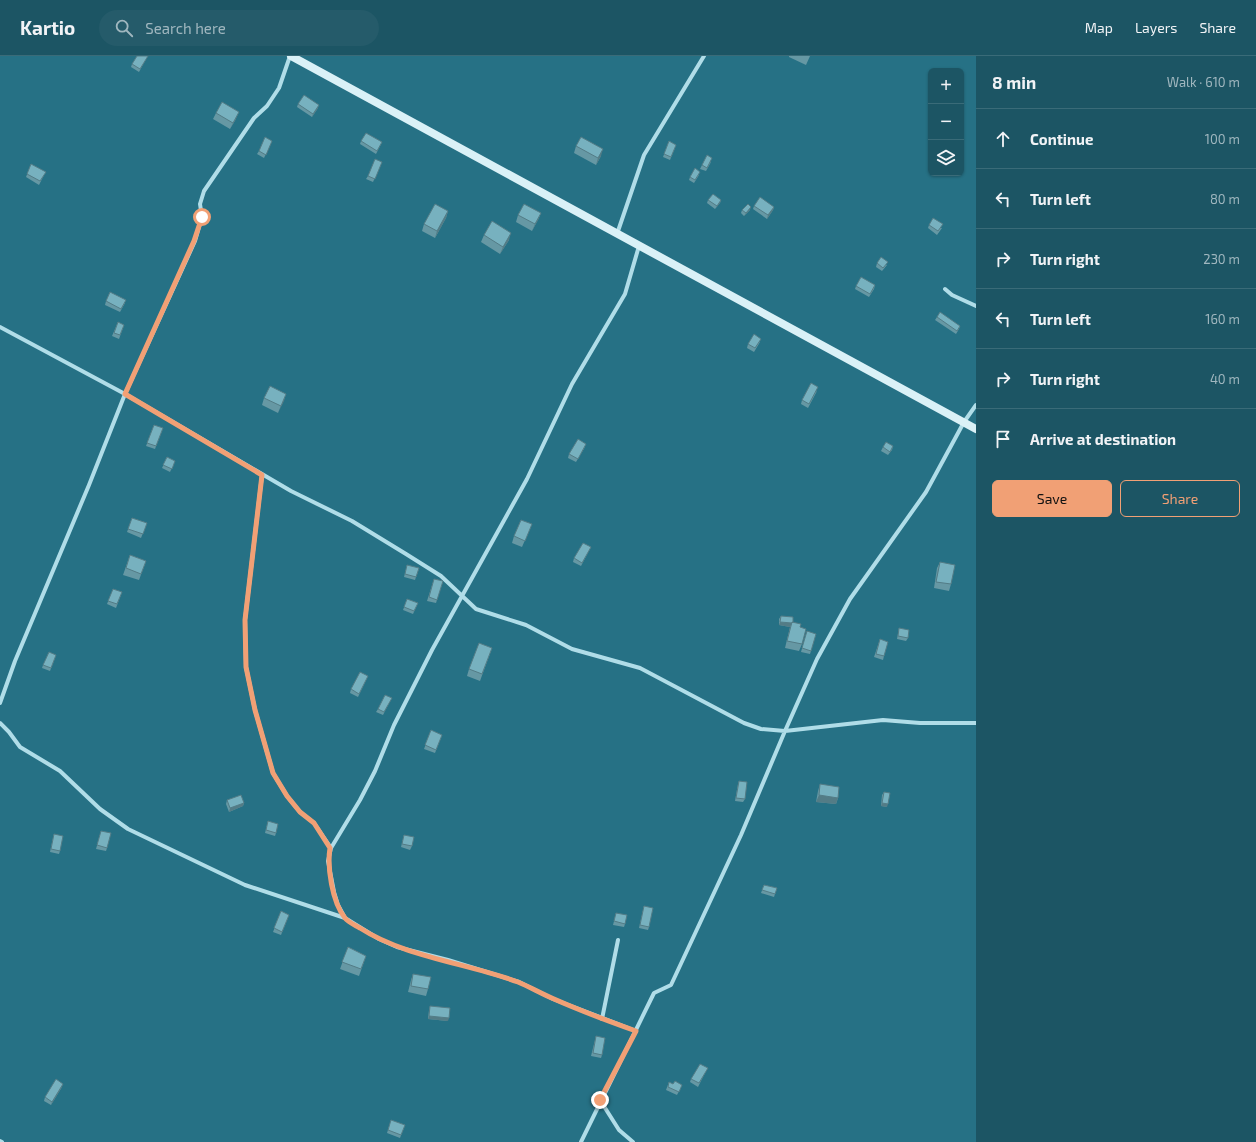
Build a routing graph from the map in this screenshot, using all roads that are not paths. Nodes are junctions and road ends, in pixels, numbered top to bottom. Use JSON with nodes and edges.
{"nodes":[{"id":1,"x":290,"y":56,"type":"edge"},
{"id":2,"x":704,"y":56,"type":"edge"},
{"id":3,"x":617,"y":234,"type":"junction"},
{"id":4,"x":639,"y":246,"type":"junction"},
{"id":5,"x":945,"y":289,"type":"dead end"},
{"id":6,"x":976,"y":306,"type":"edge"},
{"id":7,"x":0,"y":327,"type":"edge"},
{"id":8,"x":125,"y":394,"type":"junction"},
{"id":9,"x":976,"y":405,"type":"edge"},
{"id":10,"x":964,"y":422,"type":"junction"},
{"id":11,"x":976,"y":429,"type":"edge"},
{"id":12,"x":262,"y":475,"type":"junction"},
{"id":13,"x":461,"y":596,"type":"junction"},
{"id":14,"x":0,"y":703,"type":"edge"},
{"id":15,"x":0,"y":723,"type":"edge"},
{"id":16,"x":976,"y":723,"type":"edge"},
{"id":17,"x":785,"y":731,"type":"junction"},
{"id":18,"x":330,"y":848,"type":"junction"},
{"id":19,"x":345,"y":918,"type":"junction"},
{"id":20,"x":618,"y":940,"type":"dead end"},
{"id":21,"x":602,"y":1019,"type":"junction"},
{"id":22,"x":636,"y":1031,"type":"junction"},
{"id":23,"x":600,"y":1100,"type":"junction"},
{"id":24,"x":581,"y":1142,"type":"edge"},
{"id":25,"x":633,"y":1142,"type":"edge"}],
"edges":[{"from":1,"to":3,"type":"main road"},
{"from":1,"to":8,"type":"street"},
{"from":2,"to":3,"type":"street"},
{"from":3,"to":4,"type":"main road"},
{"from":4,"to":10,"type":"main road"},
{"from":4,"to":13,"type":"street"},
{"from":5,"to":6,"type":"street"},
{"from":7,"to":8,"type":"street"},
{"from":8,"to":12,"type":"street"},
{"from":8,"to":14,"type":"street"},
{"from":9,"to":10,"type":"street"},
{"from":10,"to":11,"type":"main road"},
{"from":10,"to":17,"type":"street"},
{"from":12,"to":13,"type":"street"},
{"from":12,"to":18,"type":"street"},
{"from":13,"to":17,"type":"street"},
{"from":13,"to":18,"type":"street"},
{"from":15,"to":19,"type":"street"},
{"from":16,"to":17,"type":"street"},
{"from":17,"to":22,"type":"street"},
{"from":18,"to":19,"type":"street"},
{"from":19,"to":21,"type":"street"},
{"from":20,"to":21,"type":"street"},
{"from":21,"to":22,"type":"street"},
{"from":22,"to":23,"type":"street"},
{"from":23,"to":24,"type":"street"},
{"from":23,"to":25,"type":"street"}]}
